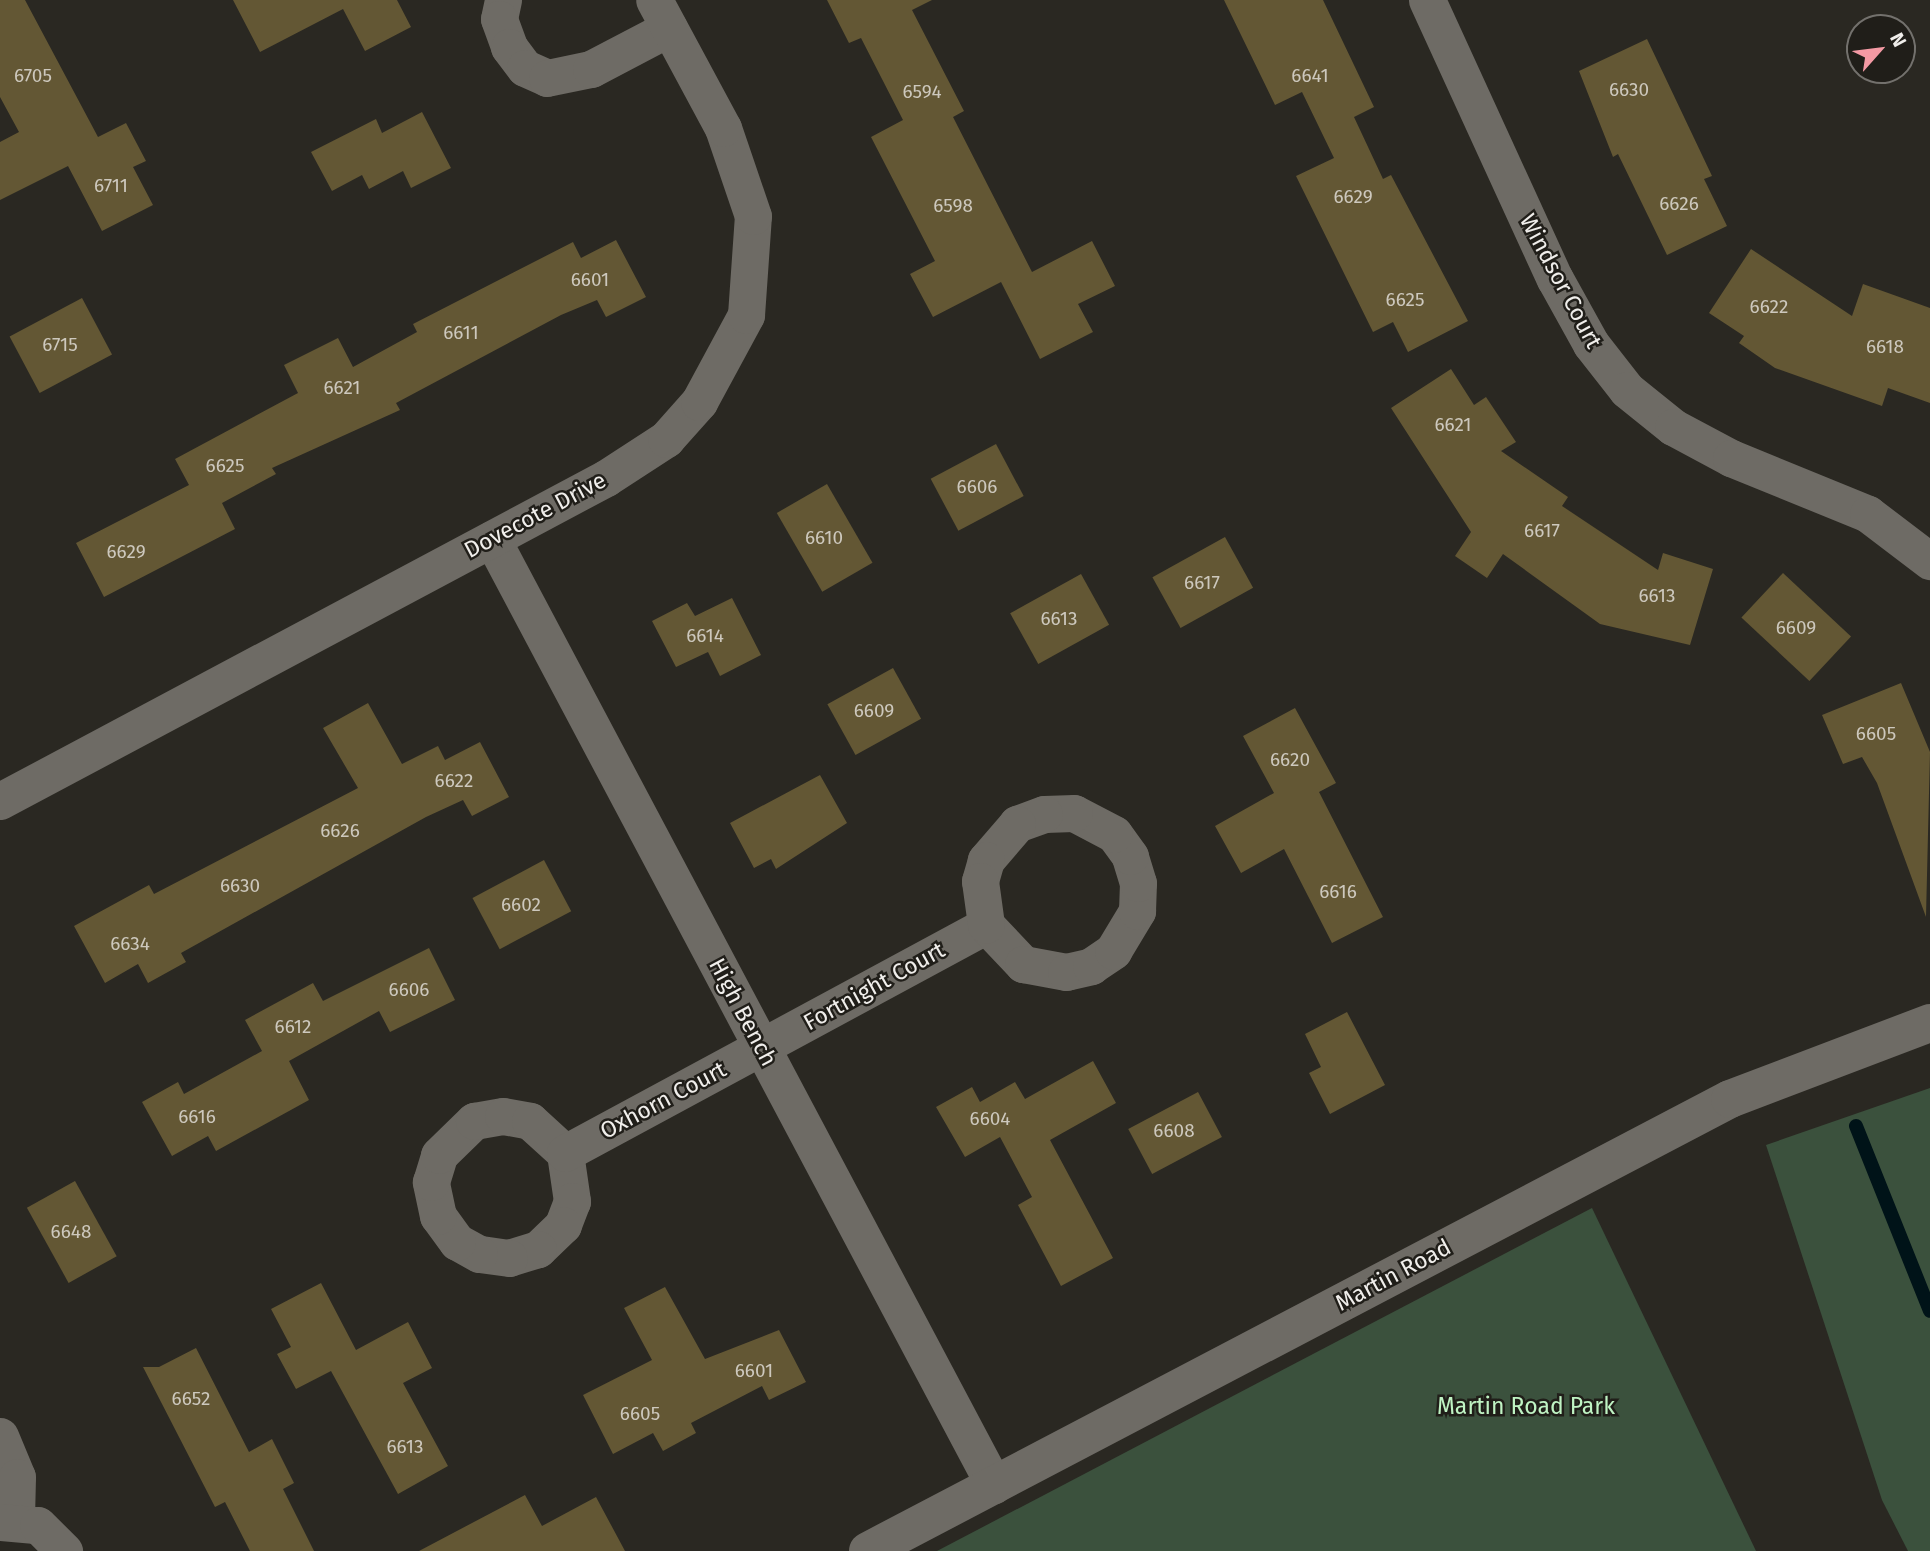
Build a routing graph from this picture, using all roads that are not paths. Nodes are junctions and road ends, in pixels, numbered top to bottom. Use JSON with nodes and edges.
{"nodes":[{"id":1,"x":503,"y":0,"type":"edge"},
{"id":2,"x":1427,"y":0,"type":"edge"},
{"id":3,"x":661,"y":14,"type":"edge"},
{"id":4,"x":492,"y":539,"type":"junction"},
{"id":5,"x":1930,"y":561,"type":"edge"},
{"id":6,"x":0,"y":800,"type":"edge"},
{"id":7,"x":986,"y":925,"type":"junction"},
{"id":8,"x":1930,"y":1023,"type":"edge"},
{"id":9,"x":762,"y":1048,"type":"junction"},
{"id":10,"x":565,"y":1153,"type":"dead end"},
{"id":11,"x":0,"y":1436,"type":"edge"},
{"id":12,"x":994,"y":1485,"type":"junction"},
{"id":13,"x":8,"y":1521,"type":"edge"},
{"id":14,"x":64,"y":1551,"type":"edge"},
{"id":15,"x":868,"y":1551,"type":"edge"}],
"edges":[{"from":1,"to":3,"type":"street","name":"Dovecote Drive"},
{"from":2,"to":5,"type":"street","name":"Windsor Court"},
{"from":3,"to":4,"type":"street","name":"Dovecote Drive"},
{"from":4,"to":6,"type":"street","name":"Dovecote Drive"},
{"from":4,"to":9,"type":"street","name":"High Bench"},
{"from":7,"to":7,"type":"street"},
{"from":7,"to":9,"type":"street","name":"Fortnight Court"},
{"from":8,"to":12,"type":"street","name":"Martin Road"},
{"from":9,"to":10,"type":"street","name":"Oxhorn Court"},
{"from":9,"to":12,"type":"street","name":"High Bench"},
{"from":11,"to":13,"type":"street"},
{"from":12,"to":15,"type":"street","name":"Martin Road"},
{"from":13,"to":14,"type":"street"}]}
